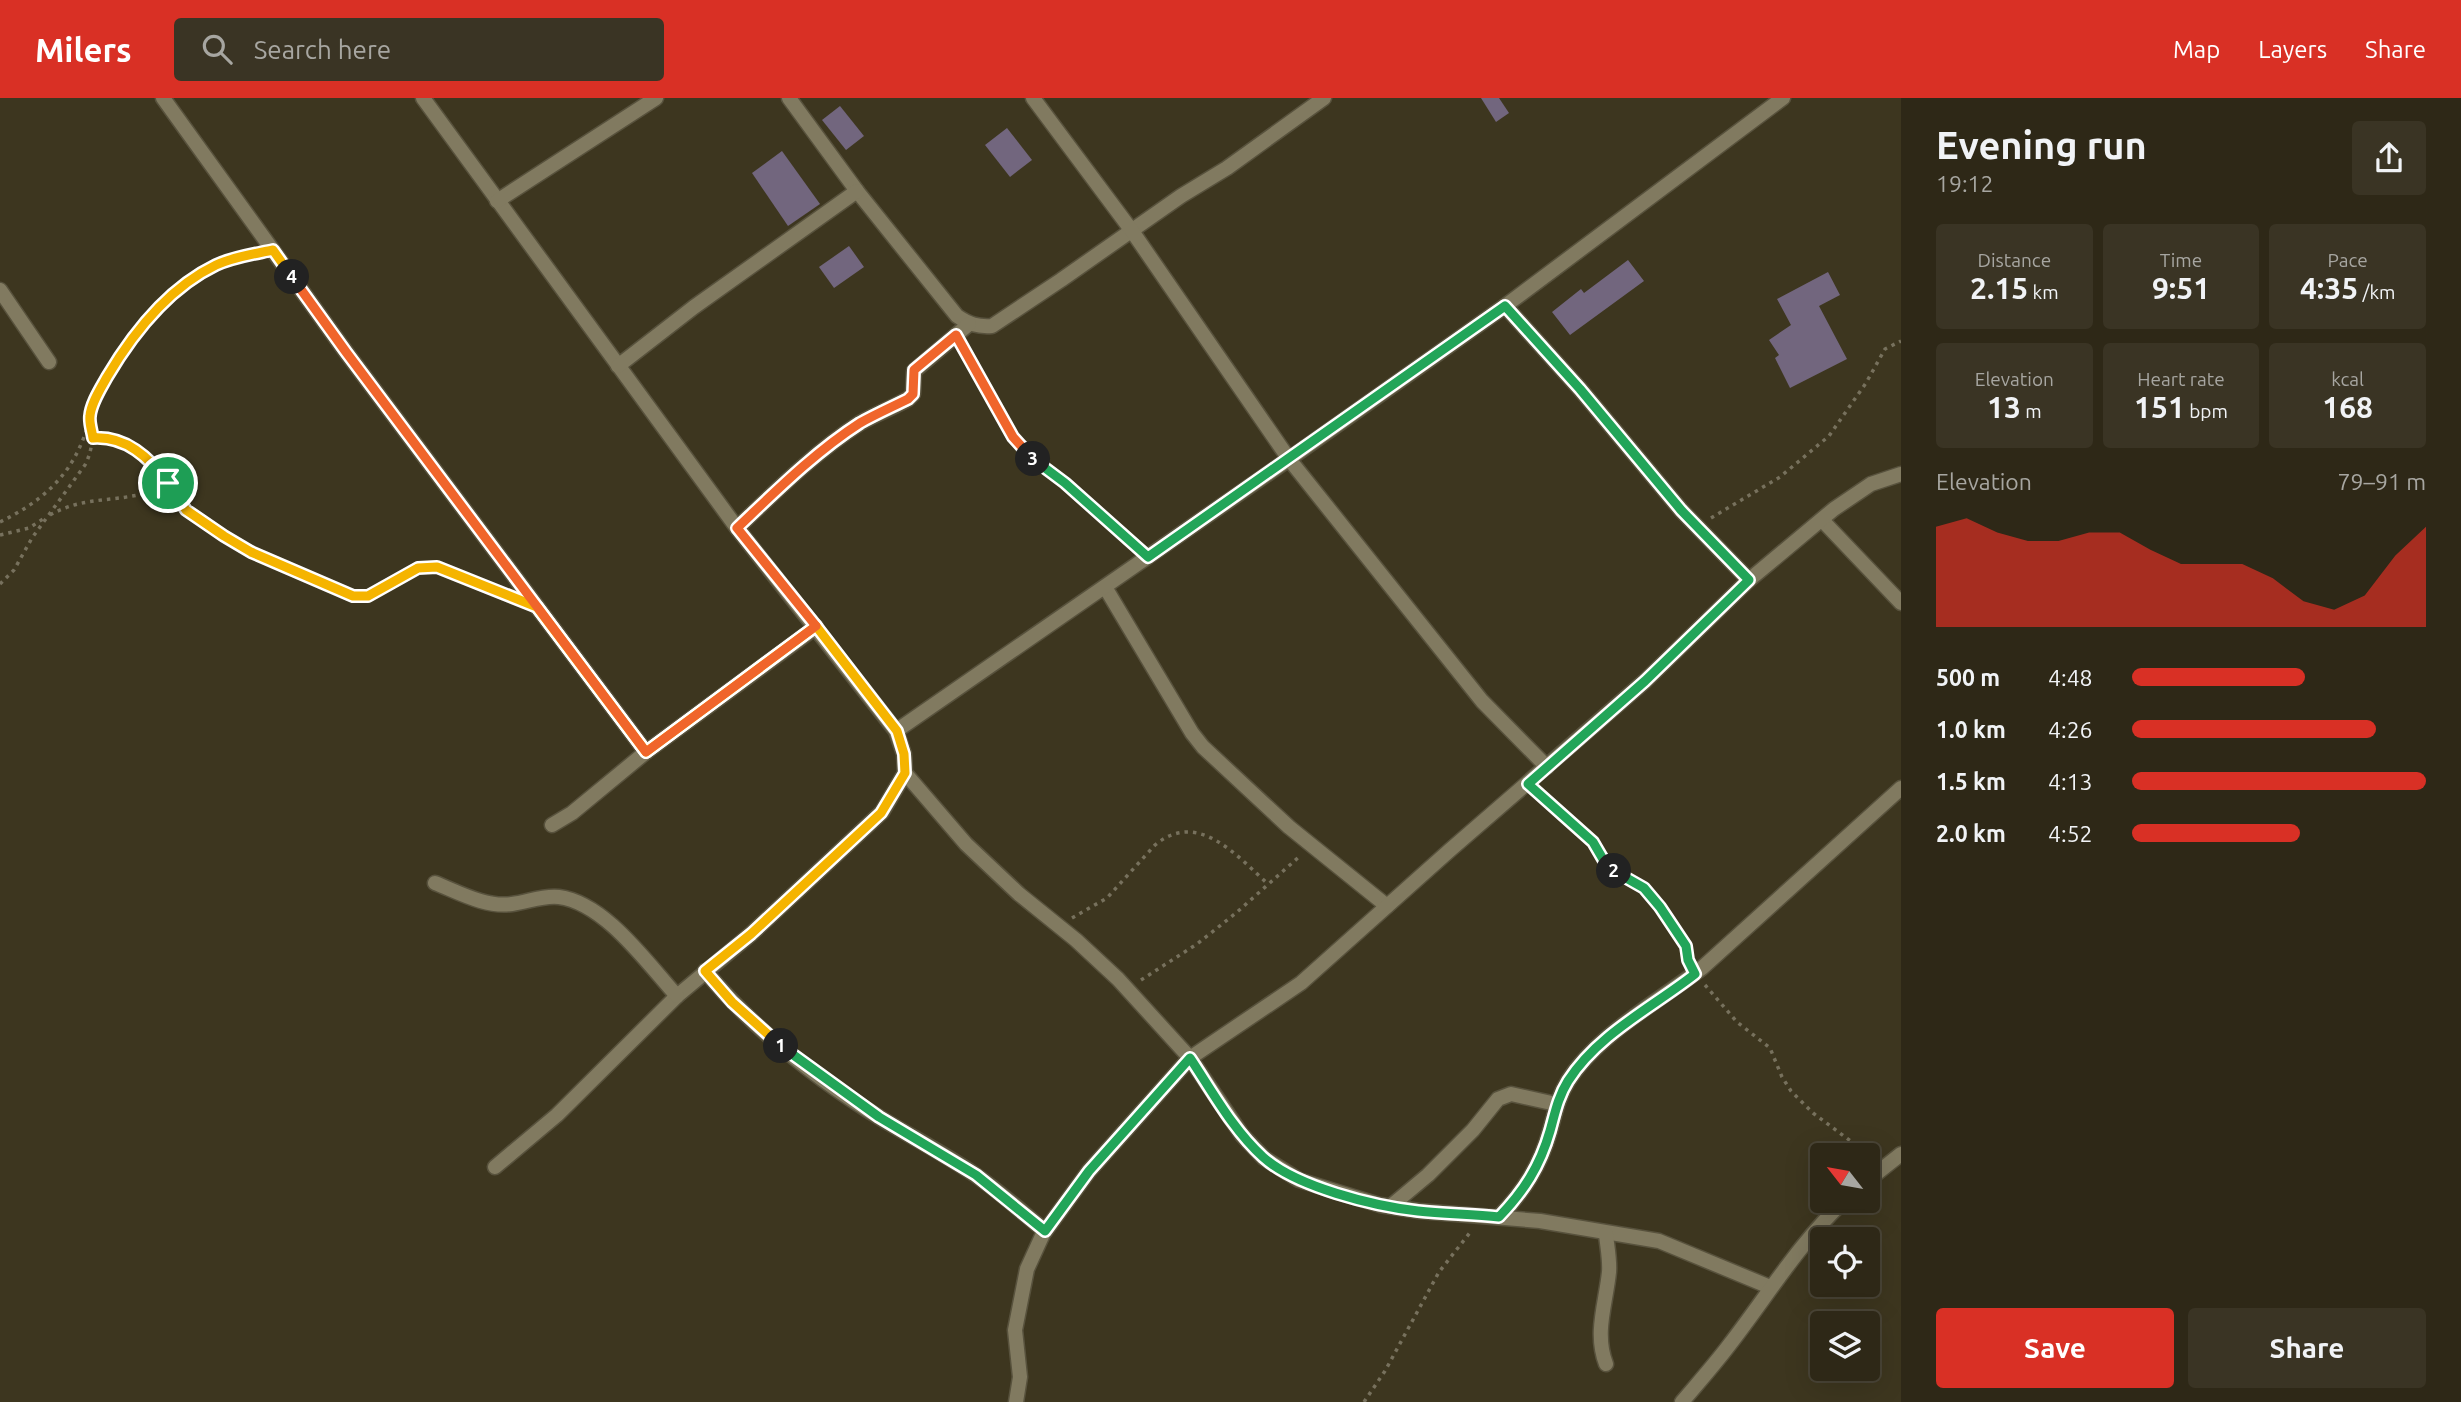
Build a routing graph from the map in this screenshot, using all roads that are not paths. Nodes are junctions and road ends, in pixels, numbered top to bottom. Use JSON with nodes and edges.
{"nodes":[{"id":1,"x":163,"y":98,"type":"edge"},
{"id":2,"x":423,"y":98,"type":"edge"},
{"id":3,"x":656,"y":98,"type":"edge"},
{"id":4,"x":789,"y":98,"type":"edge"},
{"id":5,"x":1033,"y":98,"type":"edge"},
{"id":6,"x":1324,"y":98,"type":"edge"},
{"id":7,"x":1782,"y":98,"type":"edge"},
{"id":8,"x":857,"y":191,"type":"junction"},
{"id":9,"x":497,"y":201,"type":"junction"},
{"id":10,"x":1132,"y":231,"type":"junction"},
{"id":11,"x":0,"y":290,"type":"edge"},
{"id":12,"x":1505,"y":306,"type":"junction"},
{"id":13,"x":969,"y":324,"type":"junction"},
{"id":14,"x":49,"y":362,"type":"dead end"},
{"id":15,"x":618,"y":366,"type":"junction"},
{"id":16,"x":1289,"y":459,"type":"junction"},
{"id":17,"x":1901,"y":474,"type":"edge"},
{"id":18,"x":1822,"y":520,"type":"junction"},
{"id":19,"x":737,"y":528,"type":"junction"},
{"id":20,"x":1749,"y":580,"type":"junction"},
{"id":21,"x":1105,"y":587,"type":"junction"},
{"id":22,"x":1901,"y":603,"type":"edge"},
{"id":23,"x":816,"y":626,"type":"junction"},
{"id":24,"x":897,"y":731,"type":"junction"},
{"id":25,"x":646,"y":752,"type":"junction"},
{"id":26,"x":1548,"y":767,"type":"junction"},
{"id":27,"x":905,"y":773,"type":"junction"},
{"id":28,"x":1901,"y":788,"type":"edge"},
{"id":29,"x":552,"y":825,"type":"dead end"},
{"id":30,"x":435,"y":883,"type":"dead end"},
{"id":31,"x":1387,"y":906,"type":"junction"},
{"id":32,"x":705,"y":971,"type":"junction"},
{"id":33,"x":677,"y":996,"type":"junction"},
{"id":34,"x":1190,"y":1058,"type":"junction"},
{"id":35,"x":1556,"y":1104,"type":"junction"},
{"id":36,"x":1901,"y":1154,"type":"edge"},
{"id":37,"x":495,"y":1167,"type":"dead end"},
{"id":38,"x":1880,"y":1171,"type":"edge"},
{"id":39,"x":1391,"y":1206,"type":"junction"},
{"id":40,"x":1831,"y":1213,"type":"edge"},
{"id":41,"x":1491,"y":1216,"type":"junction"},
{"id":42,"x":1045,"y":1231,"type":"junction"},
{"id":43,"x":1606,"y":1234,"type":"junction"},
{"id":44,"x":1770,"y":1287,"type":"junction"},
{"id":45,"x":1606,"y":1364,"type":"dead end"},
{"id":46,"x":1016,"y":1402,"type":"edge"},
{"id":47,"x":1682,"y":1402,"type":"edge"}],
"edges":[{"from":1,"to":25,"type":"street"},
{"from":2,"to":9,"type":"street"},
{"from":3,"to":9,"type":"street"},
{"from":4,"to":8,"type":"street"},
{"from":5,"to":10,"type":"street"},
{"from":6,"to":10,"type":"street"},
{"from":7,"to":12,"type":"street"},
{"from":8,"to":13,"type":"street"},
{"from":8,"to":15,"type":"street"},
{"from":9,"to":15,"type":"street"},
{"from":10,"to":13,"type":"street"},
{"from":10,"to":16,"type":"street"},
{"from":11,"to":14,"type":"street"},
{"from":12,"to":16,"type":"street"},
{"from":12,"to":20,"type":"street"},
{"from":13,"to":19,"type":"street"},
{"from":15,"to":19,"type":"street"},
{"from":16,"to":21,"type":"street"},
{"from":16,"to":26,"type":"street"},
{"from":17,"to":18,"type":"street"},
{"from":18,"to":20,"type":"street"},
{"from":18,"to":22,"type":"street"},
{"from":19,"to":23,"type":"street"},
{"from":20,"to":26,"type":"street"},
{"from":21,"to":24,"type":"street"},
{"from":21,"to":31,"type":"street"},
{"from":23,"to":24,"type":"street"},
{"from":23,"to":25,"type":"street"},
{"from":24,"to":27,"type":"street"},
{"from":25,"to":29,"type":"street"},
{"from":26,"to":31,"type":"street"},
{"from":27,"to":32,"type":"street"},
{"from":27,"to":34,"type":"street"},
{"from":28,"to":35,"type":"street"},
{"from":30,"to":33,"type":"street"},
{"from":31,"to":34,"type":"street"},
{"from":32,"to":33,"type":"street"},
{"from":32,"to":42,"type":"street"},
{"from":33,"to":37,"type":"street"},
{"from":34,"to":39,"type":"street"},
{"from":34,"to":42,"type":"street"},
{"from":35,"to":39,"type":"street"},
{"from":35,"to":41,"type":"street"},
{"from":36,"to":38,"type":"street"},
{"from":39,"to":41,"type":"street"},
{"from":40,"to":44,"type":"street"},
{"from":41,"to":43,"type":"street"},
{"from":42,"to":46,"type":"street"},
{"from":43,"to":44,"type":"street"},
{"from":43,"to":45,"type":"street"},
{"from":44,"to":47,"type":"street"}]}
